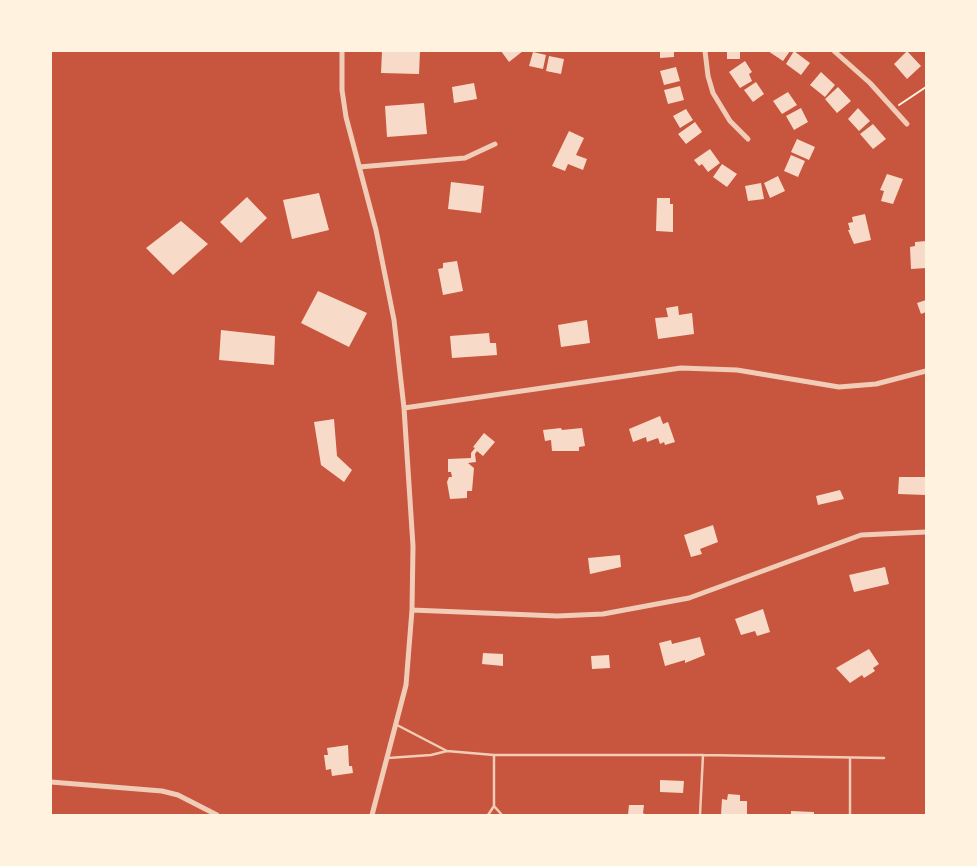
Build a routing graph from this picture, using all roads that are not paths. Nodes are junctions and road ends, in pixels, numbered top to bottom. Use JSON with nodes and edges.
{"nodes":[{"id":1,"x":342,"y":51,"type":"edge"},
{"id":2,"x":705,"y":51,"type":"edge"},
{"id":3,"x":834,"y":51,"type":"edge"},
{"id":4,"x":907,"y":124,"type":"dead end"},
{"id":5,"x":748,"y":140,"type":"dead end"},
{"id":6,"x":494,"y":144,"type":"dead end"},
{"id":7,"x":359,"y":167,"type":"junction"},
{"id":8,"x":926,"y":371,"type":"edge"},
{"id":9,"x":404,"y":408,"type":"junction"},
{"id":10,"x":926,"y":532,"type":"edge"},
{"id":11,"x":412,"y":610,"type":"junction"},
{"id":12,"x":397,"y":725,"type":"junction"},
{"id":13,"x":447,"y":751,"type":"junction"},
{"id":14,"x":703,"y":755,"type":"junction"},
{"id":15,"x":494,"y":756,"type":"junction"},
{"id":16,"x":386,"y":758,"type":"junction"},
{"id":17,"x":850,"y":758,"type":"junction"},
{"id":18,"x":884,"y":758,"type":"dead end"},
{"id":19,"x":51,"y":782,"type":"edge"},
{"id":20,"x":494,"y":806,"type":"junction"},
{"id":21,"x":218,"y":815,"type":"edge"},
{"id":22,"x":372,"y":815,"type":"edge"},
{"id":23,"x":488,"y":815,"type":"edge"},
{"id":24,"x":502,"y":815,"type":"edge"},
{"id":25,"x":700,"y":815,"type":"edge"},
{"id":26,"x":850,"y":815,"type":"edge"}],
"edges":[{"from":1,"to":7,"type":"street"},
{"from":2,"to":5,"type":"street"},
{"from":3,"to":4,"type":"street"},
{"from":6,"to":7,"type":"street"},
{"from":7,"to":9,"type":"street"},
{"from":8,"to":9,"type":"street"},
{"from":9,"to":11,"type":"street"},
{"from":10,"to":11,"type":"street"},
{"from":11,"to":12,"type":"street"},
{"from":12,"to":13,"type":"lane"},
{"from":12,"to":16,"type":"street"},
{"from":13,"to":15,"type":"lane"},
{"from":13,"to":16,"type":"lane"},
{"from":14,"to":15,"type":"lane"},
{"from":14,"to":17,"type":"lane"},
{"from":14,"to":25,"type":"lane"},
{"from":15,"to":20,"type":"lane"},
{"from":16,"to":22,"type":"street"},
{"from":17,"to":18,"type":"lane"},
{"from":17,"to":26,"type":"lane"},
{"from":19,"to":21,"type":"street"},
{"from":20,"to":23,"type":"lane"},
{"from":20,"to":24,"type":"lane"}]}
